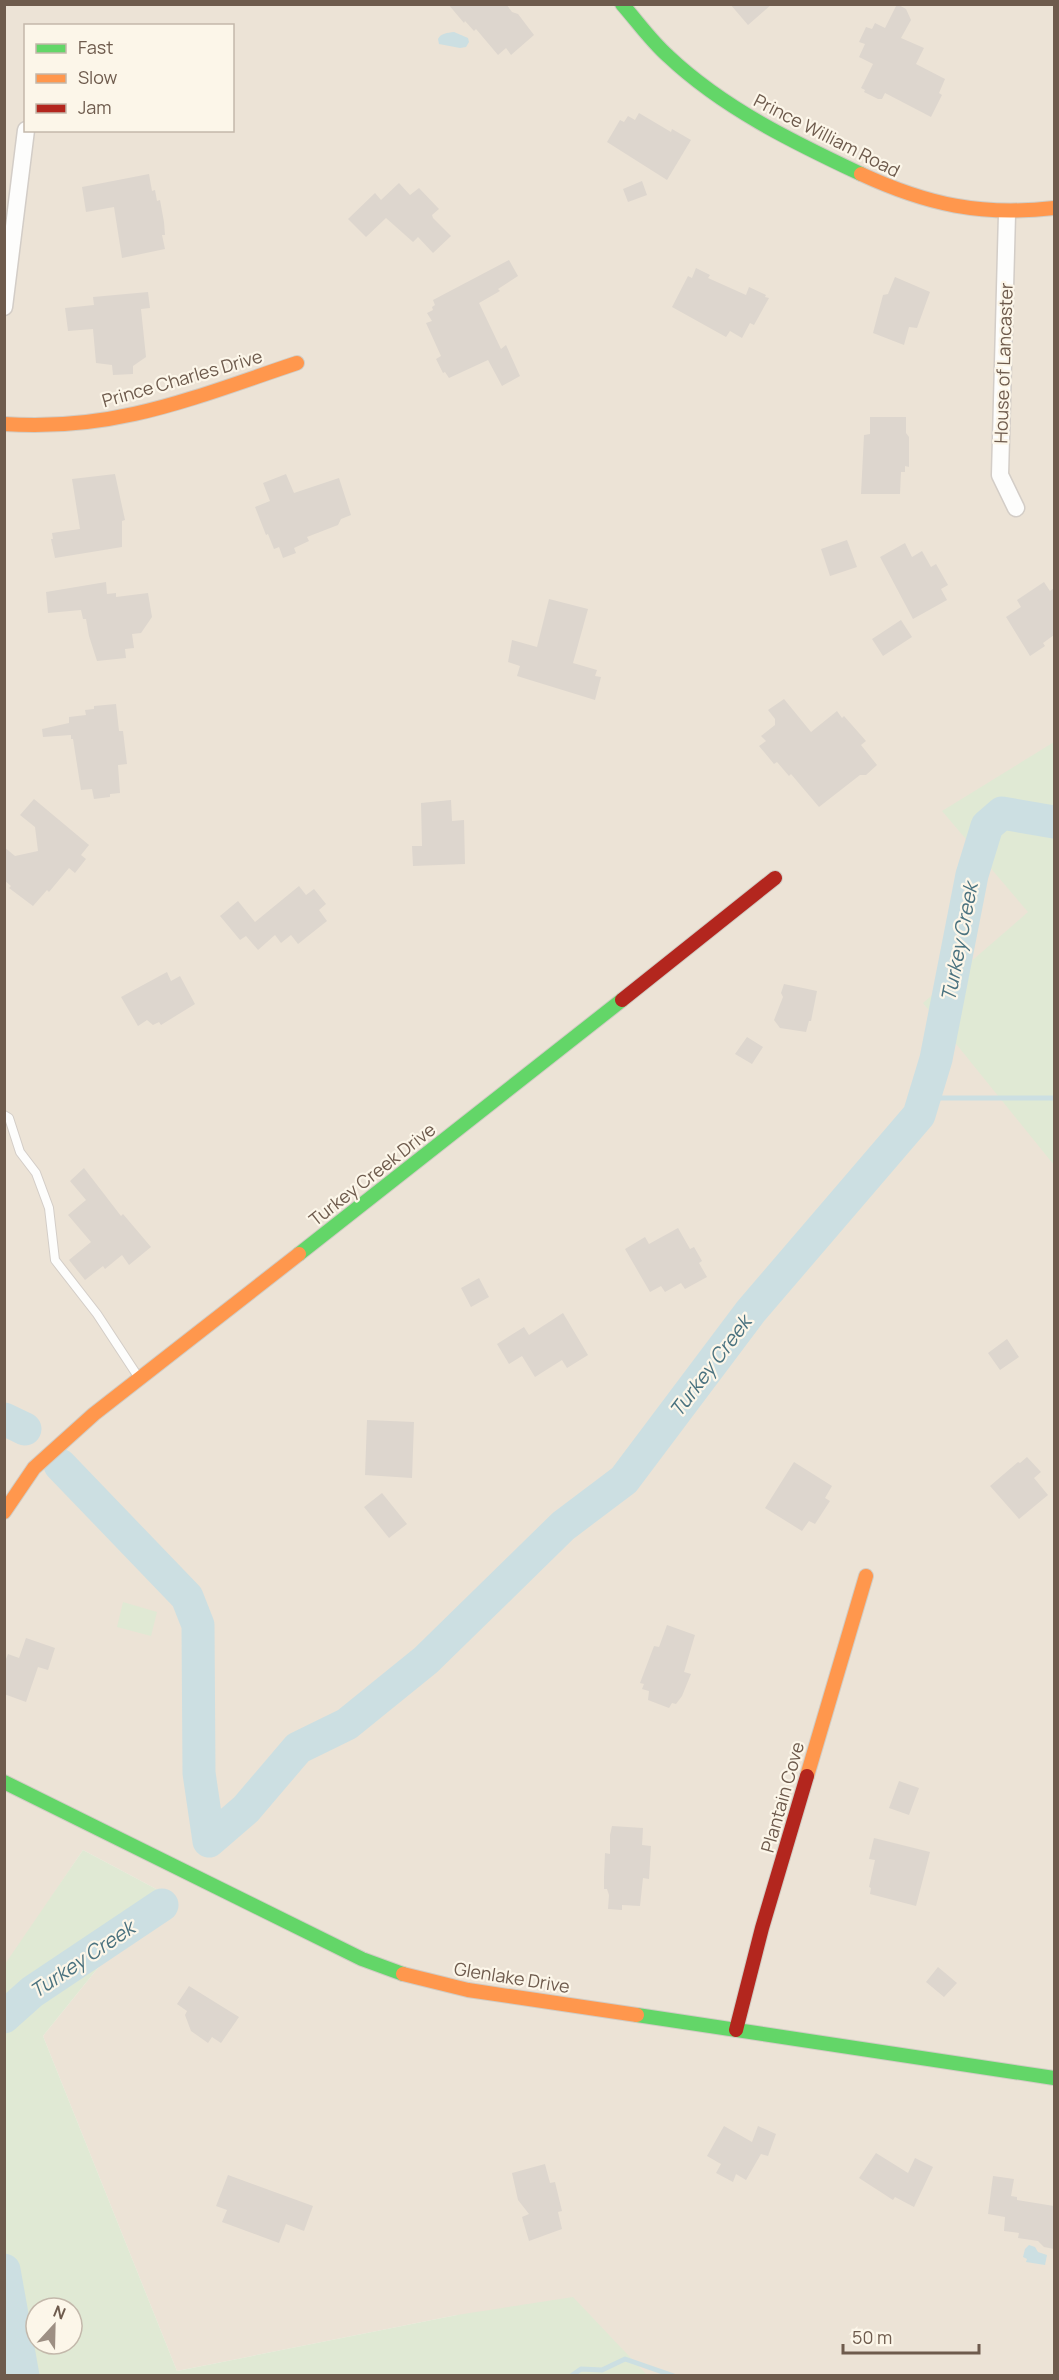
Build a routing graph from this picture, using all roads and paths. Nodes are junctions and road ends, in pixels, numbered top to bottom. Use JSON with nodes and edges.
{"nodes":[{"id":1,"x":622,"y":4,"type":"edge"},
{"id":2,"x":26,"y":132,"type":"edge"},
{"id":3,"x":1054,"y":208,"type":"edge"},
{"id":4,"x":1007,"y":214,"type":"junction"},
{"id":5,"x":4,"y":307,"type":"edge"},
{"id":6,"x":297,"y":363,"type":"dead end"},
{"id":7,"x":4,"y":424,"type":"edge"},
{"id":8,"x":1016,"y":508,"type":"dead end"},
{"id":9,"x":775,"y":878,"type":"dead end"},
{"id":10,"x":4,"y":1115,"type":"edge"},
{"id":11,"x":139,"y":1378,"type":"junction"},
{"id":12,"x":4,"y":1512,"type":"edge"},
{"id":13,"x":866,"y":1576,"type":"dead end"},
{"id":14,"x":4,"y":1782,"type":"edge"},
{"id":15,"x":736,"y":2030,"type":"junction"},
{"id":16,"x":1054,"y":2078,"type":"edge"}],
"edges":[{"from":1,"to":4,"type":"street","name":"Prince William Road"},
{"from":2,"to":5,"type":"street"},
{"from":3,"to":4,"type":"street","name":"Prince William Road"},
{"from":4,"to":8,"type":"street","name":"House of Lancaster"},
{"from":6,"to":7,"type":"street","name":"Prince Charles Drive"},
{"from":9,"to":11,"type":"street","name":"Turkey Creek Drive"},
{"from":10,"to":11,"type":"lane"},
{"from":11,"to":12,"type":"street","name":"Turkey Creek Drive"},
{"from":13,"to":15,"type":"street","name":"Plantain Cove"},
{"from":14,"to":15,"type":"street","name":"Glenlake Drive"},
{"from":15,"to":16,"type":"street","name":"Glenlake Drive"}]}
